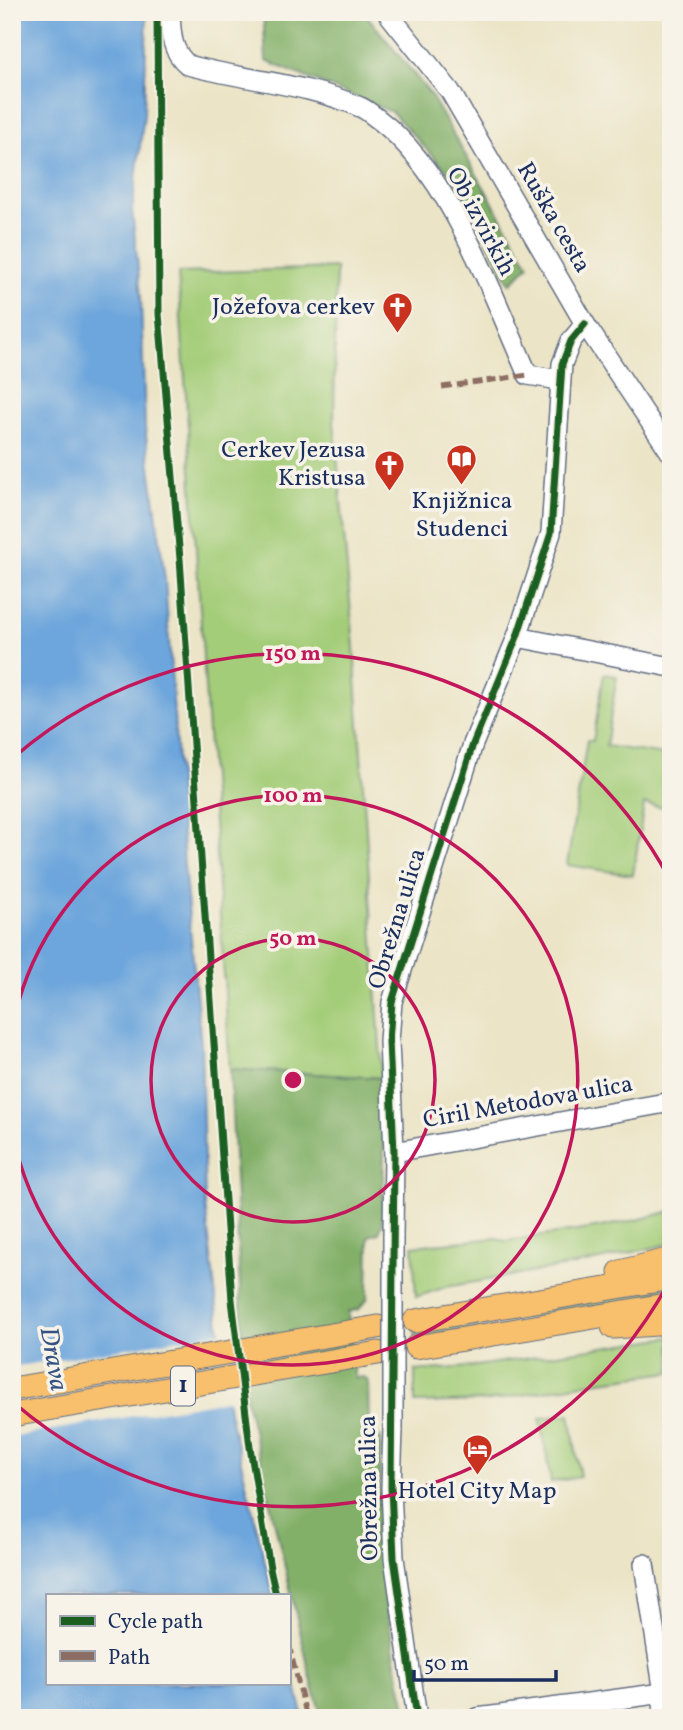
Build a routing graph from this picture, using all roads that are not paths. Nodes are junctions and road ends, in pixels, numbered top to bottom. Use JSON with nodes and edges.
{"nodes":[{"id":1,"x":170,"y":12,"type":"edge"},
{"id":2,"x":387,"y":12,"type":"edge"},
{"id":3,"x":585,"y":324,"type":"junction"},
{"id":4,"x":560,"y":380,"type":"junction"},
{"id":5,"x":671,"y":453,"type":"edge"},
{"id":6,"x":517,"y":637,"type":"junction"},
{"id":7,"x":671,"y":667,"type":"edge"},
{"id":8,"x":671,"y":1102,"type":"edge"},
{"id":9,"x":394,"y":1152,"type":"junction"},
{"id":10,"x":671,"y":1258,"type":"edge"},
{"id":11,"x":671,"y":1278,"type":"edge"},
{"id":12,"x":563,"y":1296,"type":"junction"},
{"id":13,"x":671,"y":1304,"type":"edge"},
{"id":14,"x":415,"y":1321,"type":"dead end"},
{"id":15,"x":572,"y":1321,"type":"junction"},
{"id":16,"x":671,"y":1323,"type":"edge"},
{"id":17,"x":378,"y":1327,"type":"dead end"},
{"id":18,"x":416,"y":1347,"type":"dead end"},
{"id":19,"x":378,"y":1353,"type":"dead end"},
{"id":20,"x":12,"y":1389,"type":"edge"},
{"id":21,"x":12,"y":1415,"type":"edge"},
{"id":22,"x":644,"y":1564,"type":"dead end"},
{"id":23,"x":667,"y":1692,"type":"edge"},
{"id":24,"x":417,"y":1718,"type":"edge"},
{"id":25,"x":477,"y":1718,"type":"edge"},
{"id":26,"x":663,"y":1718,"type":"edge"}],
"edges":[{"from":1,"to":4,"type":"street","name":"Ob izvirkih"},
{"from":2,"to":3,"type":"street","name":"Ruška cesta"},
{"from":3,"to":4,"type":"street","name":"Obrežna ulica"},
{"from":3,"to":5,"type":"street","name":"Ruška cesta"},
{"from":4,"to":6,"type":"street","name":"Obrežna ulica"},
{"from":6,"to":7,"type":"street"},
{"from":6,"to":9,"type":"street","name":"Obrežna ulica"},
{"from":8,"to":9,"type":"street","name":"Ciril Metodova ulica"},
{"from":9,"to":24,"type":"street","name":"Obrežna ulica","bridge":true},
{"from":10,"to":12,"type":"main road"},
{"from":11,"to":12,"type":"main road"},
{"from":12,"to":14,"type":"main road"},
{"from":13,"to":15,"type":"main road"},
{"from":15,"to":16,"type":"main road"},
{"from":15,"to":18,"type":"main road"},
{"from":17,"to":20,"type":"main road","number":"1"},
{"from":19,"to":21,"type":"main road","number":"1"},
{"from":22,"to":23,"type":"street"},
{"from":23,"to":25,"type":"street"},
{"from":23,"to":26,"type":"street"}]}
